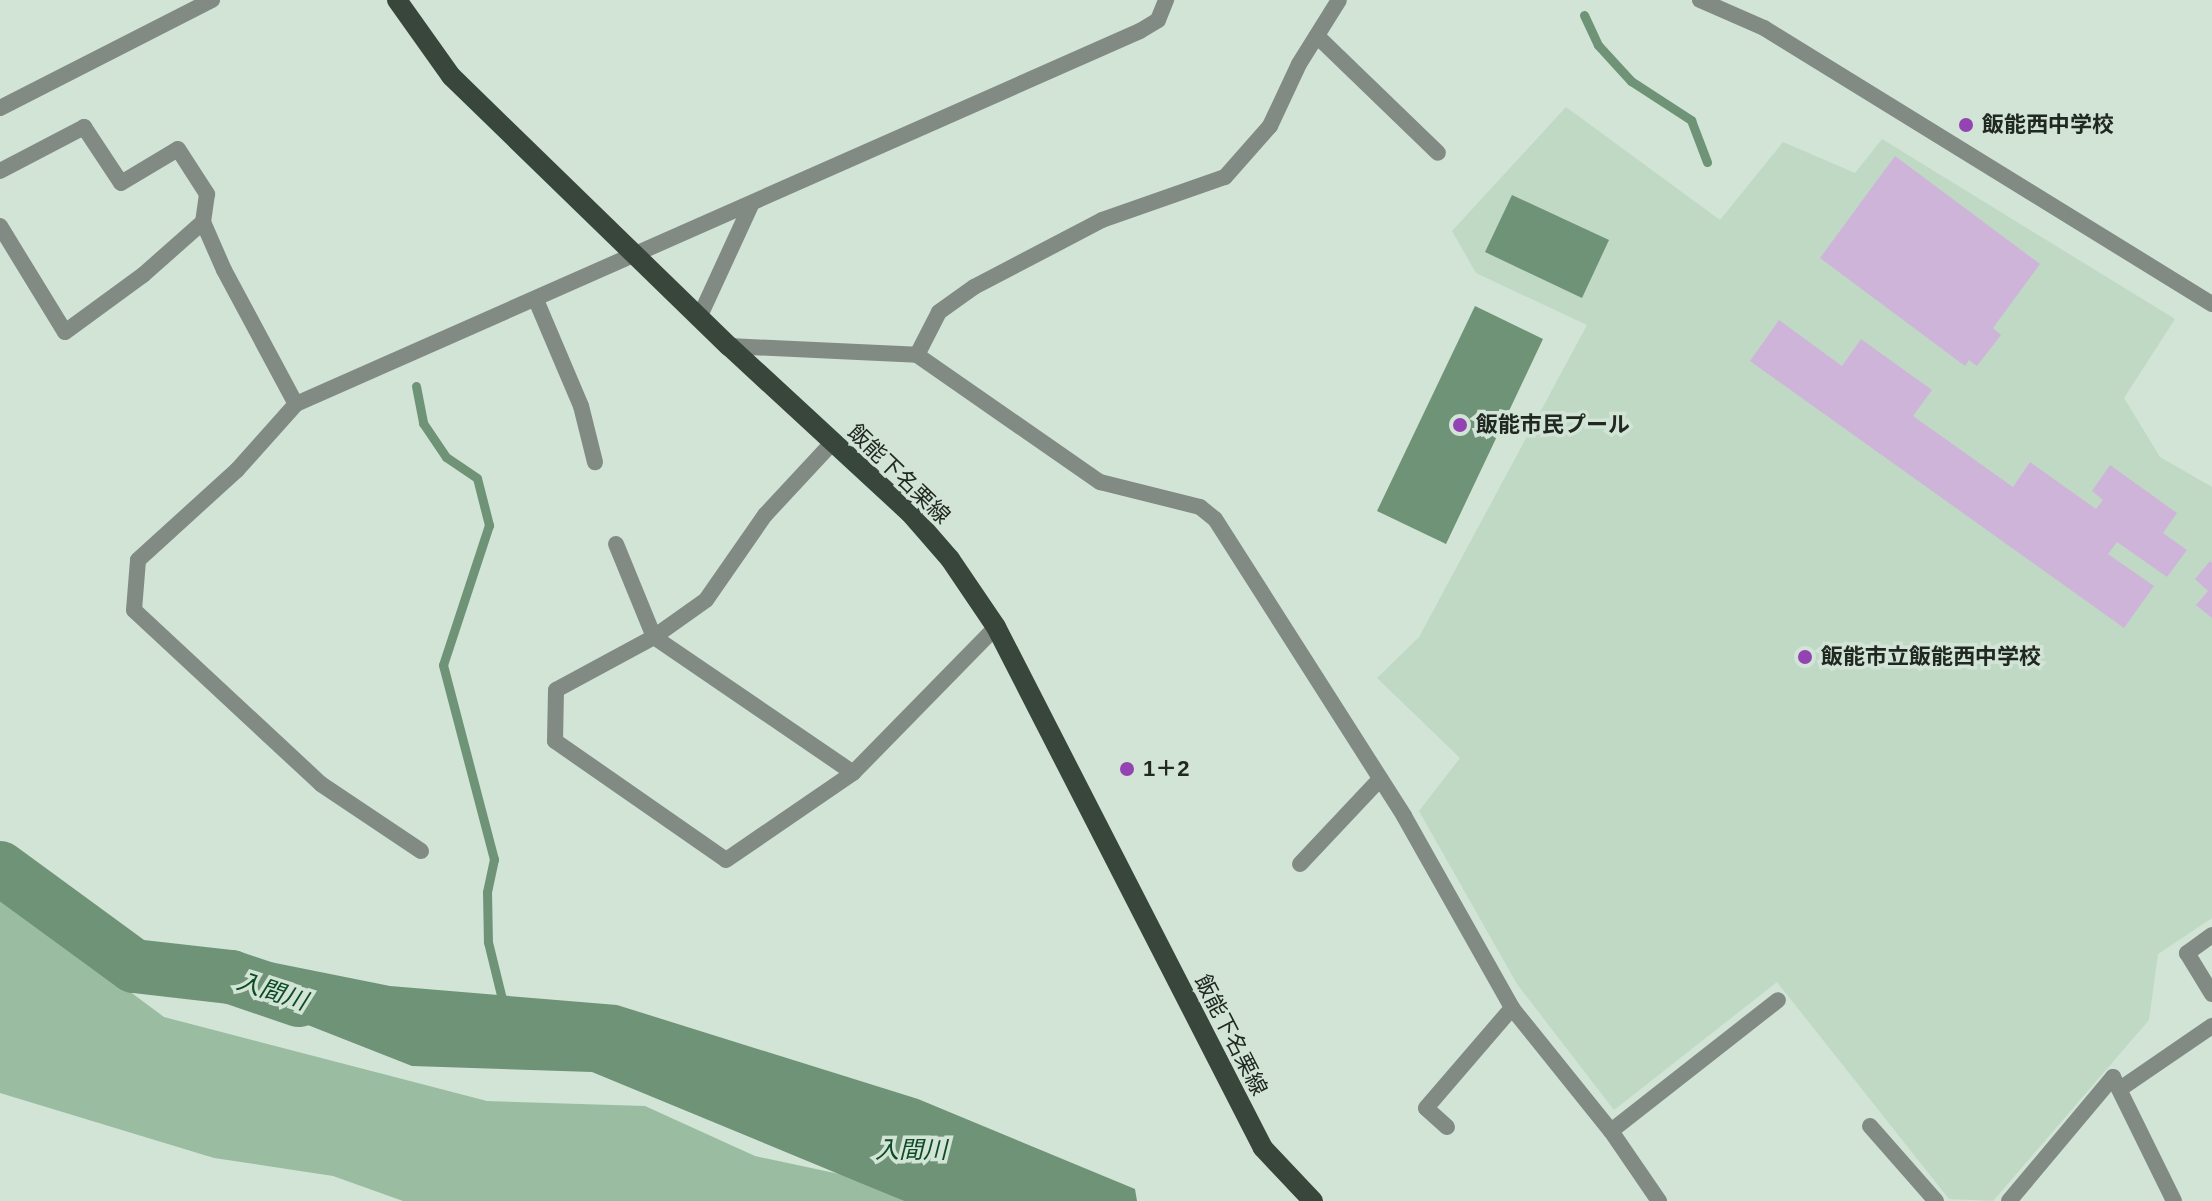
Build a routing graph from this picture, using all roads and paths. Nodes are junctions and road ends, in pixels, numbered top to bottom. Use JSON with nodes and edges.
{"nodes":[{"id":1,"x":212,"y":0,"type":"edge"},
{"id":2,"x":397,"y":0,"type":"edge"},
{"id":3,"x":1166,"y":0,"type":"edge"},
{"id":4,"x":1339,"y":0,"type":"edge"},
{"id":5,"x":1700,"y":0,"type":"edge"},
{"id":6,"x":1317,"y":36,"type":"junction"},
{"id":7,"x":0,"y":108,"type":"edge"},
{"id":8,"x":1438,"y":153,"type":"dead end"},
{"id":9,"x":0,"y":171,"type":"edge"},
{"id":10,"x":751,"y":205,"type":"junction"},
{"id":11,"x":203,"y":222,"type":"junction"},
{"id":12,"x":0,"y":226,"type":"edge"},
{"id":13,"x":633,"y":255,"type":"junction"},
{"id":14,"x":536,"y":300,"type":"junction"},
{"id":15,"x":2212,"y":304,"type":"edge"},
{"id":16,"x":699,"y":318,"type":"junction"},
{"id":17,"x":729,"y":346,"type":"junction"},
{"id":18,"x":917,"y":355,"type":"junction"},
{"id":19,"x":296,"y":404,"type":"junction"},
{"id":20,"x":832,"y":443,"type":"junction"},
{"id":21,"x":595,"y":462,"type":"dead end"},
{"id":22,"x":616,"y":544,"type":"dead end"},
{"id":23,"x":996,"y":627,"type":"junction"},
{"id":24,"x":654,"y":637,"type":"junction"},
{"id":25,"x":853,"y":773,"type":"junction"},
{"id":26,"x":1380,"y":779,"type":"junction"},
{"id":27,"x":421,"y":851,"type":"dead end"},
{"id":28,"x":1300,"y":864,"type":"dead end"},
{"id":29,"x":2212,"y":935,"type":"edge"},
{"id":30,"x":2212,"y":994,"type":"edge"},
{"id":31,"x":1778,"y":1000,"type":"dead end"},
{"id":32,"x":1512,"y":1008,"type":"junction"},
{"id":33,"x":2212,"y":1026,"type":"edge"},
{"id":34,"x":2120,"y":1089,"type":"junction"},
{"id":35,"x":1870,"y":1126,"type":"dead end"},
{"id":36,"x":1447,"y":1127,"type":"dead end"},
{"id":37,"x":1611,"y":1131,"type":"junction"},
{"id":38,"x":1313,"y":1201,"type":"edge"},
{"id":39,"x":1659,"y":1201,"type":"edge"},
{"id":40,"x":1936,"y":1201,"type":"edge"},
{"id":41,"x":2009,"y":1201,"type":"edge"},
{"id":42,"x":2174,"y":1201,"type":"edge"}],
"edges":[{"from":1,"to":7,"type":"street"},
{"from":2,"to":13,"type":"main road","name":"飯能下名栗線"},
{"from":3,"to":10,"type":"street"},
{"from":4,"to":6,"type":"street"},
{"from":5,"to":15,"type":"street"},
{"from":6,"to":8,"type":"street"},
{"from":6,"to":18,"type":"street"},
{"from":9,"to":11,"type":"street"},
{"from":10,"to":13,"type":"street"},
{"from":10,"to":16,"type":"street"},
{"from":11,"to":12,"type":"street"},
{"from":11,"to":19,"type":"street"},
{"from":13,"to":14,"type":"street"},
{"from":13,"to":16,"type":"main road","name":"飯能下名栗線"},
{"from":14,"to":19,"type":"street"},
{"from":14,"to":21,"type":"street"},
{"from":16,"to":17,"type":"main road","name":"飯能下名栗線"},
{"from":17,"to":18,"type":"street"},
{"from":17,"to":20,"type":"main road","name":"飯能下名栗線"},
{"from":18,"to":26,"type":"street"},
{"from":19,"to":27,"type":"street"},
{"from":20,"to":23,"type":"main road","name":"飯能下名栗線"},
{"from":20,"to":24,"type":"street"},
{"from":22,"to":24,"type":"street"},
{"from":23,"to":25,"type":"street"},
{"from":23,"to":38,"type":"main road","name":"飯能下名栗線"},
{"from":24,"to":25,"type":"street"},
{"from":24,"to":25,"type":"street"},
{"from":26,"to":28,"type":"street"},
{"from":26,"to":32,"type":"street"},
{"from":29,"to":30,"type":"street"},
{"from":31,"to":37,"type":"street"},
{"from":32,"to":36,"type":"street"},
{"from":32,"to":37,"type":"street"},
{"from":33,"to":34,"type":"street"},
{"from":34,"to":41,"type":"street"},
{"from":34,"to":42,"type":"street"},
{"from":35,"to":40,"type":"street"},
{"from":37,"to":39,"type":"street"}]}
